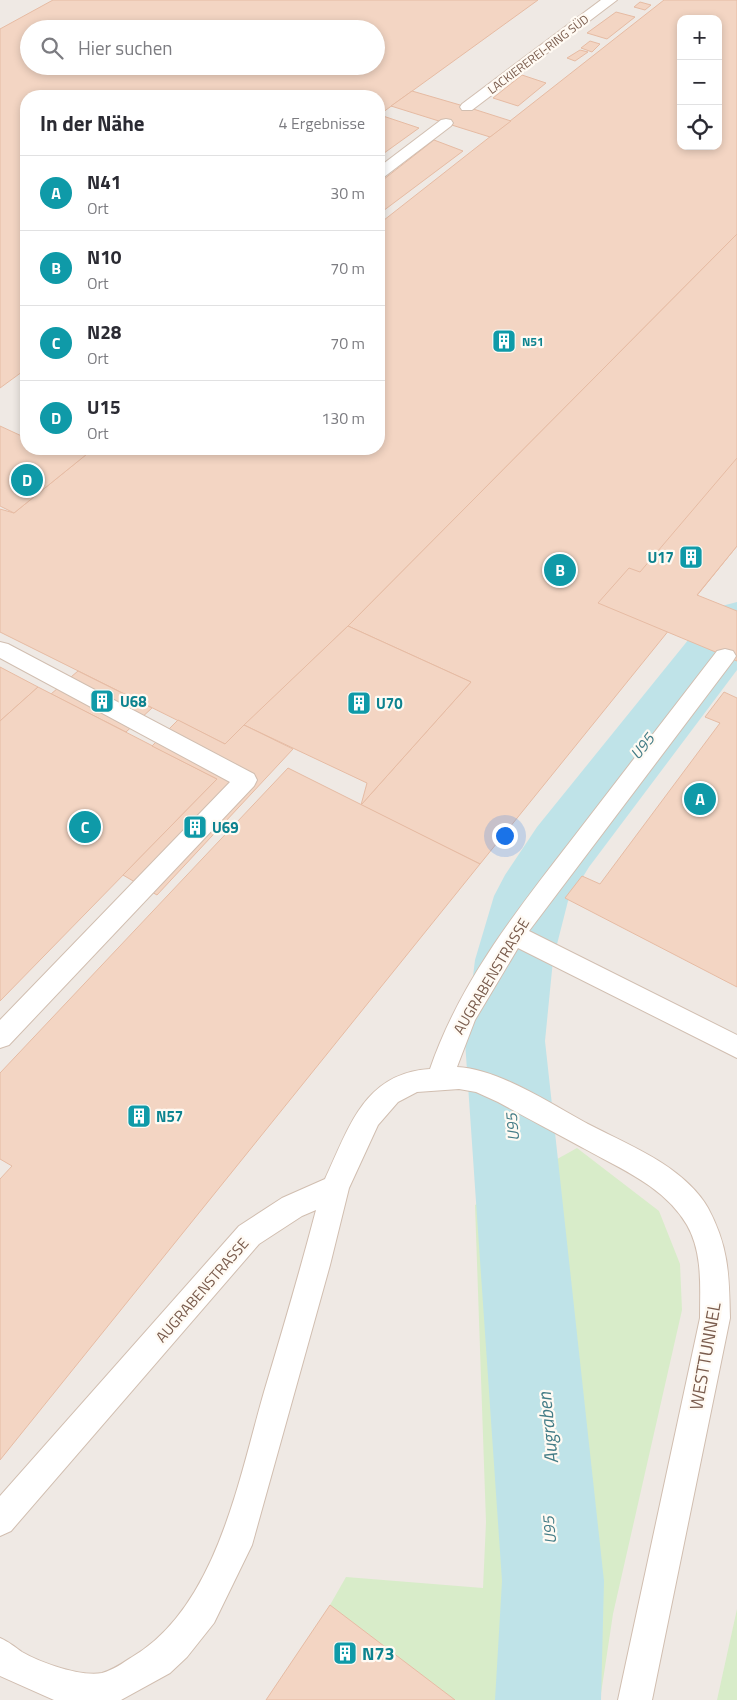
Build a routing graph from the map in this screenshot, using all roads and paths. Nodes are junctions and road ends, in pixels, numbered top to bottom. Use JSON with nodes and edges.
{"nodes":[{"id":1,"x":610,"y":0,"type":"edge"},
{"id":2,"x":467,"y":108,"type":"dead end"},
{"id":3,"x":446,"y":123,"type":"dead end"},
{"id":4,"x":385,"y":169,"type":"edge"},
{"id":5,"x":0,"y":649,"type":"edge"},
{"id":6,"x":725,"y":656,"type":"dead end"},
{"id":7,"x":513,"y":934,"type":"junction"},
{"id":8,"x":0,"y":1037,"type":"edge"},
{"id":9,"x":737,"y":1047,"type":"edge"},
{"id":10,"x":440,"y":1079,"type":"junction"},
{"id":11,"x":335,"y":1188,"type":"junction"},
{"id":12,"x":0,"y":1520,"type":"edge"},
{"id":13,"x":0,"y":1655,"type":"edge"},
{"id":14,"x":101,"y":1695,"type":"edge"},
{"id":15,"x":635,"y":1700,"type":"edge"}],
"edges":[{"from":1,"to":2,"type":"lane","name":"LACKIEREREI-RING SÜD"},
{"from":3,"to":4,"type":"lane"},
{"from":5,"to":8,"type":"lane"},
{"from":6,"to":7,"type":"lane","name":"AUGRABENSTRASSE"},
{"from":7,"to":9,"type":"lane"},
{"from":7,"to":10,"type":"lane","name":"AUGRABENSTRASSE"},
{"from":10,"to":11,"type":"lane"},
{"from":10,"to":15,"type":"lane","name":"WESTTUNNEL"},
{"from":11,"to":12,"type":"lane","name":"AUGRABENSTRASSE"},
{"from":11,"to":14,"type":"lane"},
{"from":13,"to":14,"type":"lane"}]}
